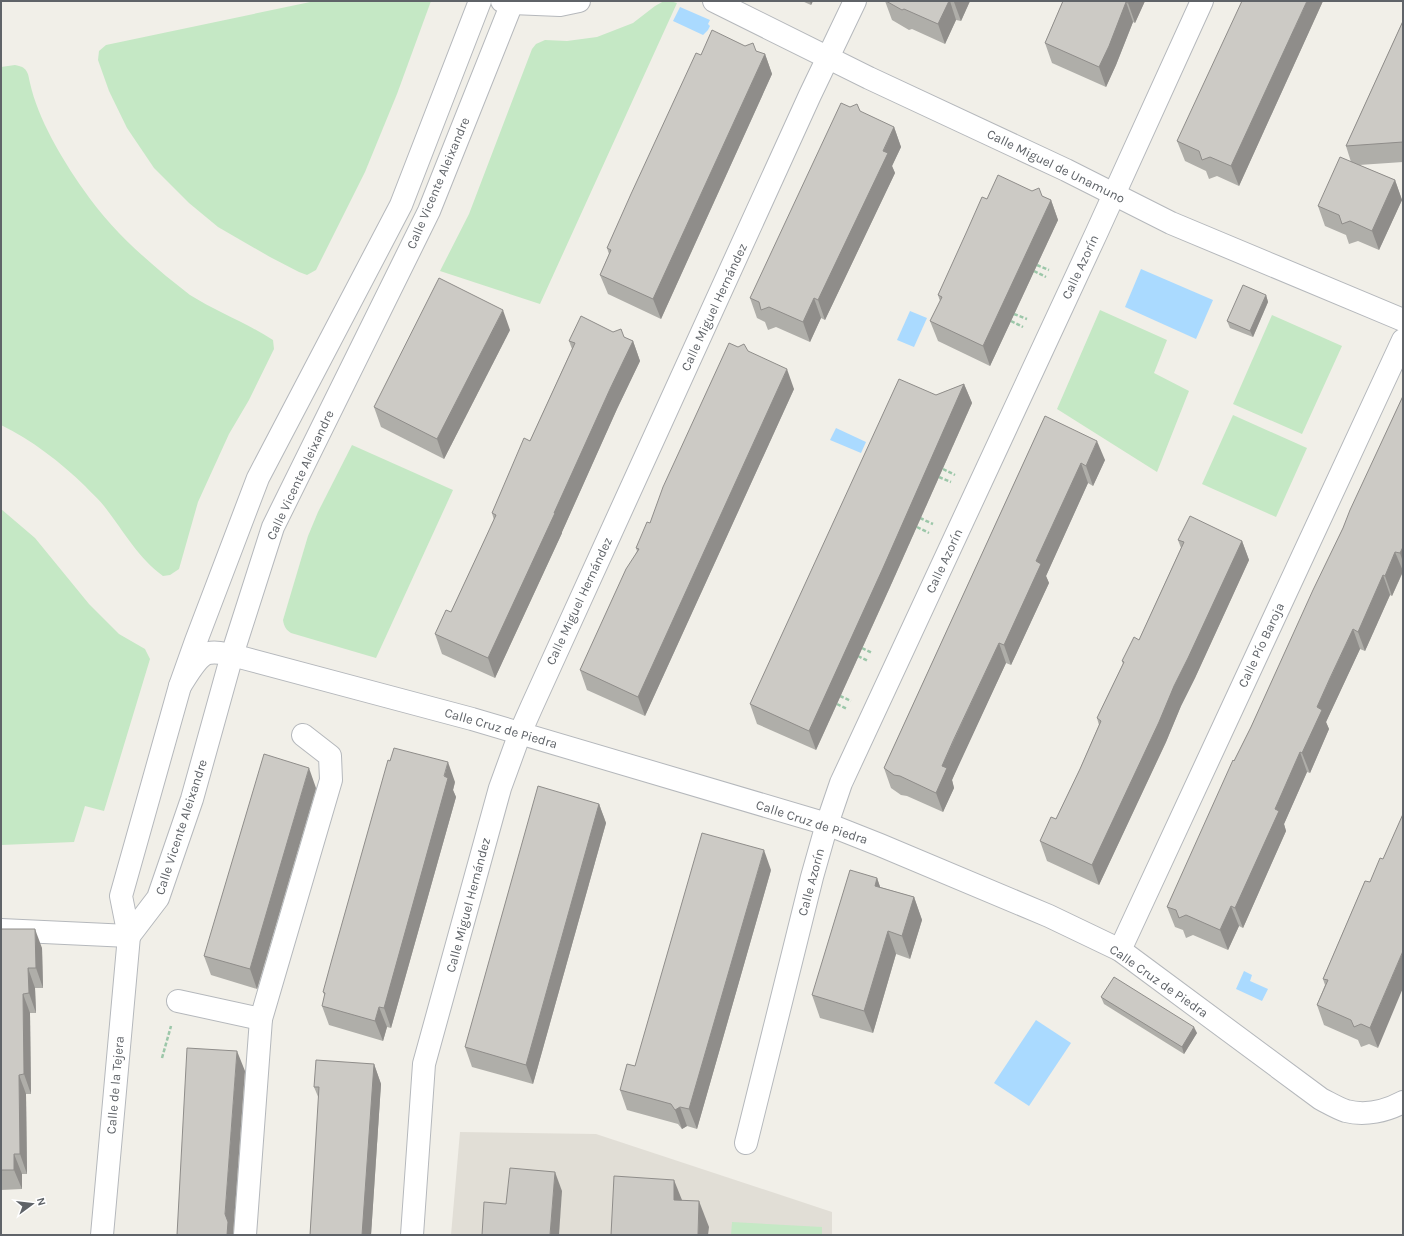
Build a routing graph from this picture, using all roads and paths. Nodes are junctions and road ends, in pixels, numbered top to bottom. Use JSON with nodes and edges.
{"nodes":[{"id":1,"x":480,"y":1,"type":"edge"},
{"id":2,"x":579,"y":1,"type":"edge"},
{"id":3,"x":714,"y":1,"type":"edge"},
{"id":4,"x":855,"y":1,"type":"edge"},
{"id":5,"x":1202,"y":1,"type":"edge"},
{"id":6,"x":507,"y":2,"type":"edge"},
{"id":7,"x":828,"y":58,"type":"junction"},
{"id":8,"x":1114,"y":193,"type":"junction"},
{"id":9,"x":1037,"y":265,"type":"dead end"},
{"id":10,"x":1034,"y":271,"type":"dead end"},
{"id":11,"x":1053,"y":272,"type":"dead end"},
{"id":12,"x":1050,"y":279,"type":"dead end"},
{"id":13,"x":1014,"y":314,"type":"dead end"},
{"id":14,"x":1403,"y":320,"type":"edge"},
{"id":15,"x":1011,"y":321,"type":"dead end"},
{"id":16,"x":1031,"y":321,"type":"dead end"},
{"id":17,"x":1027,"y":328,"type":"dead end"},
{"id":18,"x":1403,"y":340,"type":"edge"},
{"id":19,"x":943,"y":469,"type":"dead end"},
{"id":20,"x":939,"y":477,"type":"dead end"},
{"id":21,"x":959,"y":477,"type":"dead end"},
{"id":22,"x":956,"y":484,"type":"dead end"},
{"id":23,"x":920,"y":518,"type":"dead end"},
{"id":24,"x":937,"y":526,"type":"dead end"},
{"id":25,"x":917,"y":527,"type":"dead end"},
{"id":26,"x":932,"y":534,"type":"dead end"},
{"id":27,"x":862,"y":648,"type":"dead end"},
{"id":28,"x":232,"y":655,"type":"junction"},
{"id":29,"x":877,"y":655,"type":"dead end"},
{"id":30,"x":858,"y":656,"type":"dead end"},
{"id":31,"x":874,"y":664,"type":"dead end"},
{"id":32,"x":180,"y":686,"type":"junction"},
{"id":33,"x":840,"y":696,"type":"dead end"},
{"id":34,"x":855,"y":703,"type":"dead end"},
{"id":35,"x":837,"y":704,"type":"dead end"},
{"id":36,"x":851,"y":711,"type":"dead end"},
{"id":37,"x":520,"y":733,"type":"junction"},
{"id":38,"x":303,"y":735,"type":"dead end"},
{"id":39,"x":827,"y":824,"type":"junction"},
{"id":40,"x":1,"y":930,"type":"edge"},
{"id":41,"x":129,"y":936,"type":"junction"},
{"id":42,"x":1120,"y":950,"type":"junction"},
{"id":43,"x":178,"y":1000,"type":"joint"},
{"id":44,"x":261,"y":1019,"type":"junction"},
{"id":45,"x":162,"y":1058,"type":"dead end"},
{"id":46,"x":1403,"y":1102,"type":"edge"},
{"id":47,"x":746,"y":1143,"type":"dead end"},
{"id":48,"x":102,"y":1235,"type":"edge"},
{"id":49,"x":245,"y":1235,"type":"edge"},
{"id":50,"x":412,"y":1235,"type":"edge"}],
"edges":[{"from":1,"to":32,"type":"street","name":"Calle Vicente Aleixandre"},
{"from":2,"to":6,"type":"street","name":"Calle Vicente Aleixandre"},
{"from":3,"to":7,"type":"street","name":"Calle Miguel de Unamuno"},
{"from":4,"to":7,"type":"street","name":"Calle Miguel Hernández"},
{"from":5,"to":8,"type":"street","name":"Calle Azorín"},
{"from":6,"to":28,"type":"street","name":"Calle Vicente Aleixandre"},
{"from":7,"to":8,"type":"street","name":"Calle Miguel de Unamuno"},
{"from":7,"to":37,"type":"street","name":"Calle Miguel Hernández"},
{"from":8,"to":14,"type":"street","name":"Calle Miguel de Unamuno"},
{"from":8,"to":39,"type":"street","name":"Calle Azorín"},
{"from":9,"to":11,"type":"path"},
{"from":10,"to":12,"type":"path"},
{"from":13,"to":16,"type":"path"},
{"from":15,"to":17,"type":"path"},
{"from":18,"to":42,"type":"street","name":"Calle Pío Baroja"},
{"from":19,"to":21,"type":"path"},
{"from":20,"to":22,"type":"path"},
{"from":23,"to":24,"type":"path"},
{"from":25,"to":26,"type":"path"},
{"from":27,"to":29,"type":"path"},
{"from":28,"to":32,"type":"street","name":"Calle Cruz de Piedra"},
{"from":28,"to":37,"type":"street","name":"Calle Cruz de Piedra"},
{"from":28,"to":41,"type":"street","name":"Calle Vicente Aleixandre"},
{"from":30,"to":31,"type":"path"},
{"from":32,"to":41,"type":"street","name":"Calle Vicente Aleixandre"},
{"from":33,"to":34,"type":"path"},
{"from":35,"to":36,"type":"path"},
{"from":37,"to":39,"type":"street","name":"Calle Cruz de Piedra"},
{"from":37,"to":50,"type":"street","name":"Calle Miguel Hernández"},
{"from":38,"to":44,"type":"street"},
{"from":39,"to":42,"type":"street","name":"Calle Cruz de Piedra"},
{"from":39,"to":47,"type":"street","name":"Calle Azorín"},
{"from":40,"to":41,"type":"street"},
{"from":41,"to":48,"type":"street","name":"Calle de la Tejera"},
{"from":42,"to":46,"type":"street","name":"Calle Cruz de Piedra"},
{"from":43,"to":44,"type":"street"},
{"from":43,"to":45,"type":"path"},
{"from":44,"to":49,"type":"street"}]}
